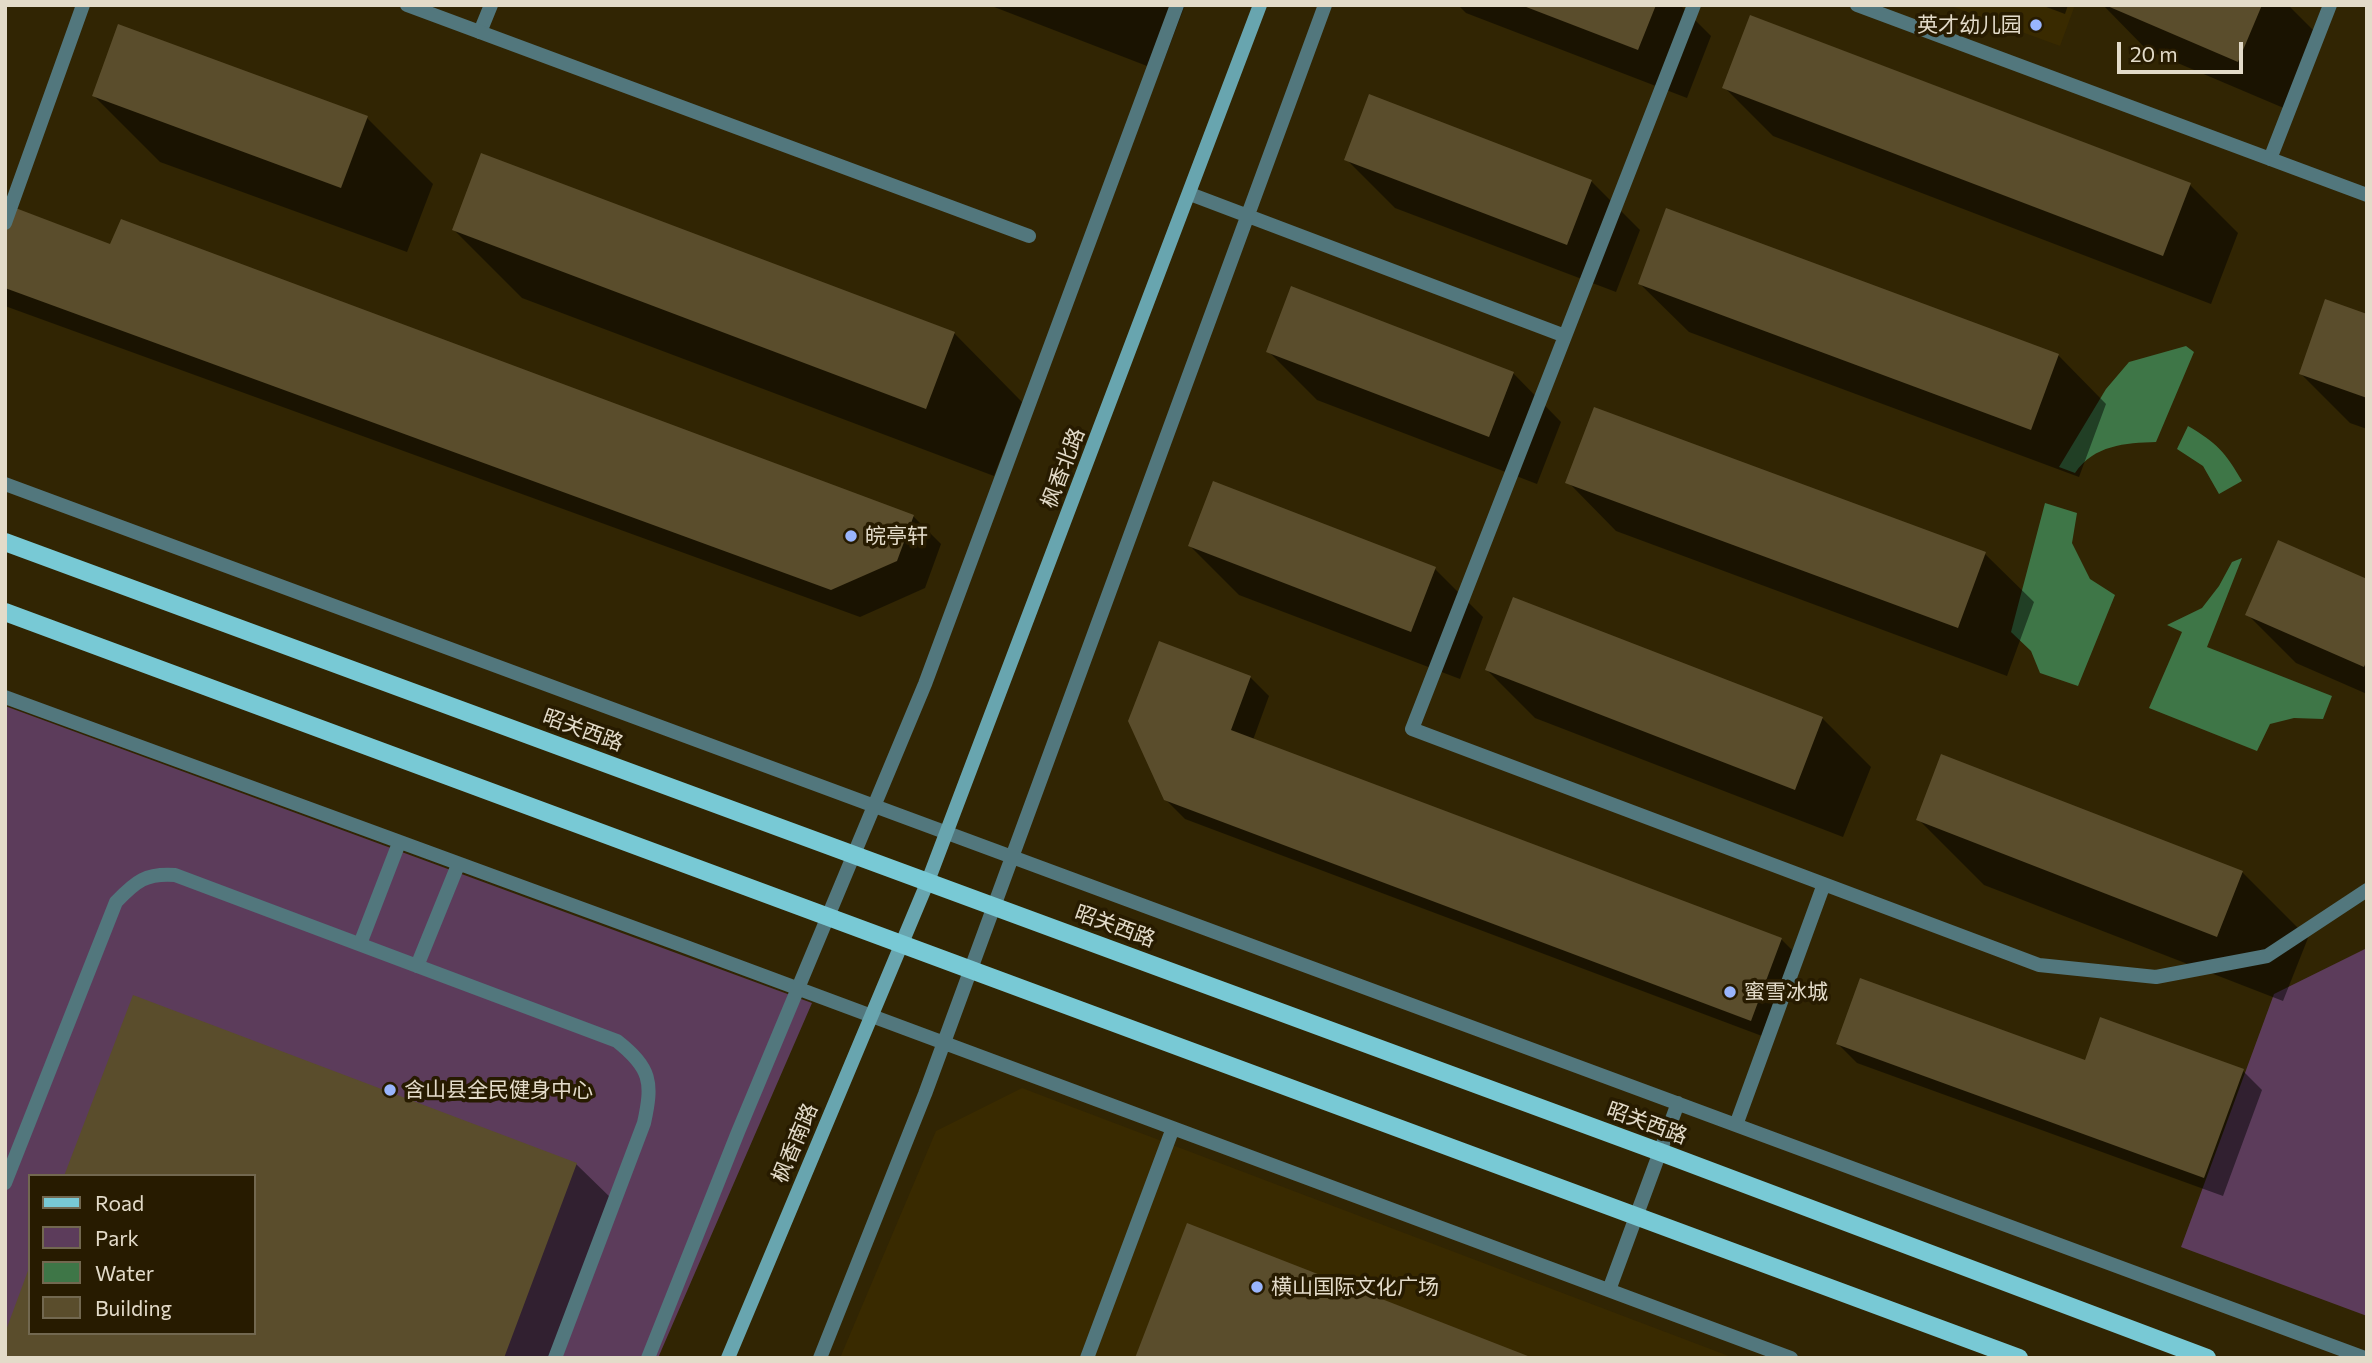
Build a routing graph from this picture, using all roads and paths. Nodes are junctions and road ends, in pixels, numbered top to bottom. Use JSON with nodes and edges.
{"nodes":[{"id":1,"x":83,"y":5,"type":"edge"},
{"id":2,"x":407,"y":5,"type":"edge"},
{"id":3,"x":491,"y":5,"type":"edge"},
{"id":4,"x":1177,"y":5,"type":"edge"},
{"id":5,"x":1261,"y":5,"type":"edge"},
{"id":6,"x":1325,"y":5,"type":"edge"},
{"id":7,"x":1694,"y":5,"type":"edge"},
{"id":8,"x":1857,"y":5,"type":"edge"},
{"id":9,"x":2330,"y":5,"type":"edge"},
{"id":10,"x":480,"y":32,"type":"junction"},
{"id":11,"x":2270,"y":159,"type":"junction"},
{"id":12,"x":1190,"y":194,"type":"junction"},
{"id":13,"x":2367,"y":195,"type":"edge"},
{"id":14,"x":1247,"y":216,"type":"junction"},
{"id":15,"x":5,"y":223,"type":"edge"},
{"id":16,"x":1029,"y":236,"type":"dead end"},
{"id":17,"x":1565,"y":336,"type":"junction"},
{"id":18,"x":5,"y":484,"type":"edge"},
{"id":19,"x":5,"y":542,"type":"edge"},
{"id":20,"x":5,"y":611,"type":"edge"},
{"id":21,"x":5,"y":697,"type":"edge"},
{"id":22,"x":874,"y":805,"type":"junction"},
{"id":23,"x":946,"y":832,"type":"junction"},
{"id":24,"x":399,"y":843,"type":"junction"},
{"id":25,"x":854,"y":854,"type":"junction"},
{"id":26,"x":1013,"y":856,"type":"junction"},
{"id":27,"x":458,"y":865,"type":"junction"},
{"id":28,"x":928,"y":881,"type":"junction"},
{"id":29,"x":1824,"y":884,"type":"junction"},
{"id":30,"x":2367,"y":890,"type":"edge"},
{"id":31,"x":994,"y":906,"type":"junction"},
{"id":32,"x":827,"y":917,"type":"junction"},
{"id":33,"x":360,"y":944,"type":"junction"},
{"id":34,"x":902,"y":944,"type":"junction"},
{"id":35,"x":417,"y":966,"type":"junction"},
{"id":36,"x":970,"y":970,"type":"junction"},
{"id":37,"x":797,"y":989,"type":"junction"},
{"id":38,"x":871,"y":1016,"type":"junction"},
{"id":39,"x":944,"y":1043,"type":"junction"},
{"id":40,"x":1678,"y":1103,"type":"junction"},
{"id":41,"x":1736,"y":1125,"type":"junction"},
{"id":42,"x":1174,"y":1128,"type":"junction"},
{"id":43,"x":1660,"y":1152,"type":"junction"},
{"id":44,"x":5,"y":1183,"type":"edge"},
{"id":45,"x":1636,"y":1217,"type":"junction"},
{"id":46,"x":1609,"y":1290,"type":"junction"},
{"id":47,"x":555,"y":1358,"type":"edge"},
{"id":48,"x":648,"y":1358,"type":"edge"},
{"id":49,"x":728,"y":1358,"type":"edge"},
{"id":50,"x":820,"y":1358,"type":"edge"},
{"id":51,"x":1087,"y":1358,"type":"edge"},
{"id":52,"x":1791,"y":1358,"type":"edge"},
{"id":53,"x":2018,"y":1358,"type":"edge"},
{"id":54,"x":2207,"y":1358,"type":"edge"},
{"id":55,"x":2365,"y":1358,"type":"edge"}],
"edges":[{"from":1,"to":15,"type":"street"},
{"from":2,"to":10,"type":"street"},
{"from":3,"to":10,"type":"street"},
{"from":4,"to":22,"type":"street"},
{"from":5,"to":12,"type":"main road","name":"枫香北路"},
{"from":6,"to":14,"type":"street"},
{"from":7,"to":17,"type":"street"},
{"from":8,"to":11,"type":"street"},
{"from":9,"to":11,"type":"street"},
{"from":10,"to":16,"type":"street"},
{"from":11,"to":13,"type":"street"},
{"from":12,"to":14,"type":"street"},
{"from":12,"to":23,"type":"main road","name":"枫香北路"},
{"from":14,"to":17,"type":"street"},
{"from":14,"to":26,"type":"street"},
{"from":17,"to":29,"type":"street"},
{"from":18,"to":22,"type":"street"},
{"from":19,"to":25,"type":"main road","name":"昭关西路"},
{"from":20,"to":32,"type":"main road"},
{"from":21,"to":24,"type":"street"},
{"from":22,"to":23,"type":"street"},
{"from":22,"to":25,"type":"street"},
{"from":23,"to":26,"type":"street"},
{"from":23,"to":28,"type":"main road","name":"枫香北路"},
{"from":24,"to":27,"type":"street"},
{"from":24,"to":33,"type":"street"},
{"from":25,"to":28,"type":"main road","name":"昭关西路"},
{"from":25,"to":32,"type":"street"},
{"from":26,"to":31,"type":"street"},
{"from":26,"to":40,"type":"street"},
{"from":27,"to":35,"type":"street"},
{"from":27,"to":37,"type":"street"},
{"from":28,"to":31,"type":"main road","name":"昭关西路"},
{"from":28,"to":34,"type":"main road","name":"枫香北路"},
{"from":29,"to":30,"type":"street"},
{"from":29,"to":41,"type":"street"},
{"from":31,"to":36,"type":"street"},
{"from":31,"to":43,"type":"main road","name":"昭关西路"},
{"from":32,"to":34,"type":"main road"},
{"from":32,"to":37,"type":"street"},
{"from":33,"to":35,"type":"street"},
{"from":33,"to":44,"type":"street"},
{"from":34,"to":36,"type":"main road"},
{"from":34,"to":38,"type":"main road","name":"枫香南路"},
{"from":35,"to":47,"type":"street"},
{"from":36,"to":39,"type":"street"},
{"from":36,"to":45,"type":"main road"},
{"from":37,"to":38,"type":"street"},
{"from":37,"to":48,"type":"street"},
{"from":38,"to":39,"type":"street"},
{"from":38,"to":49,"type":"main road","name":"枫香南路"},
{"from":39,"to":42,"type":"street"},
{"from":39,"to":50,"type":"street"},
{"from":40,"to":41,"type":"street"},
{"from":40,"to":43,"type":"street"},
{"from":41,"to":55,"type":"street"},
{"from":42,"to":46,"type":"street"},
{"from":42,"to":51,"type":"street"},
{"from":43,"to":45,"type":"street"},
{"from":43,"to":54,"type":"main road","name":"昭关西路"},
{"from":45,"to":46,"type":"street"},
{"from":45,"to":53,"type":"main road"},
{"from":46,"to":52,"type":"street"}]}
